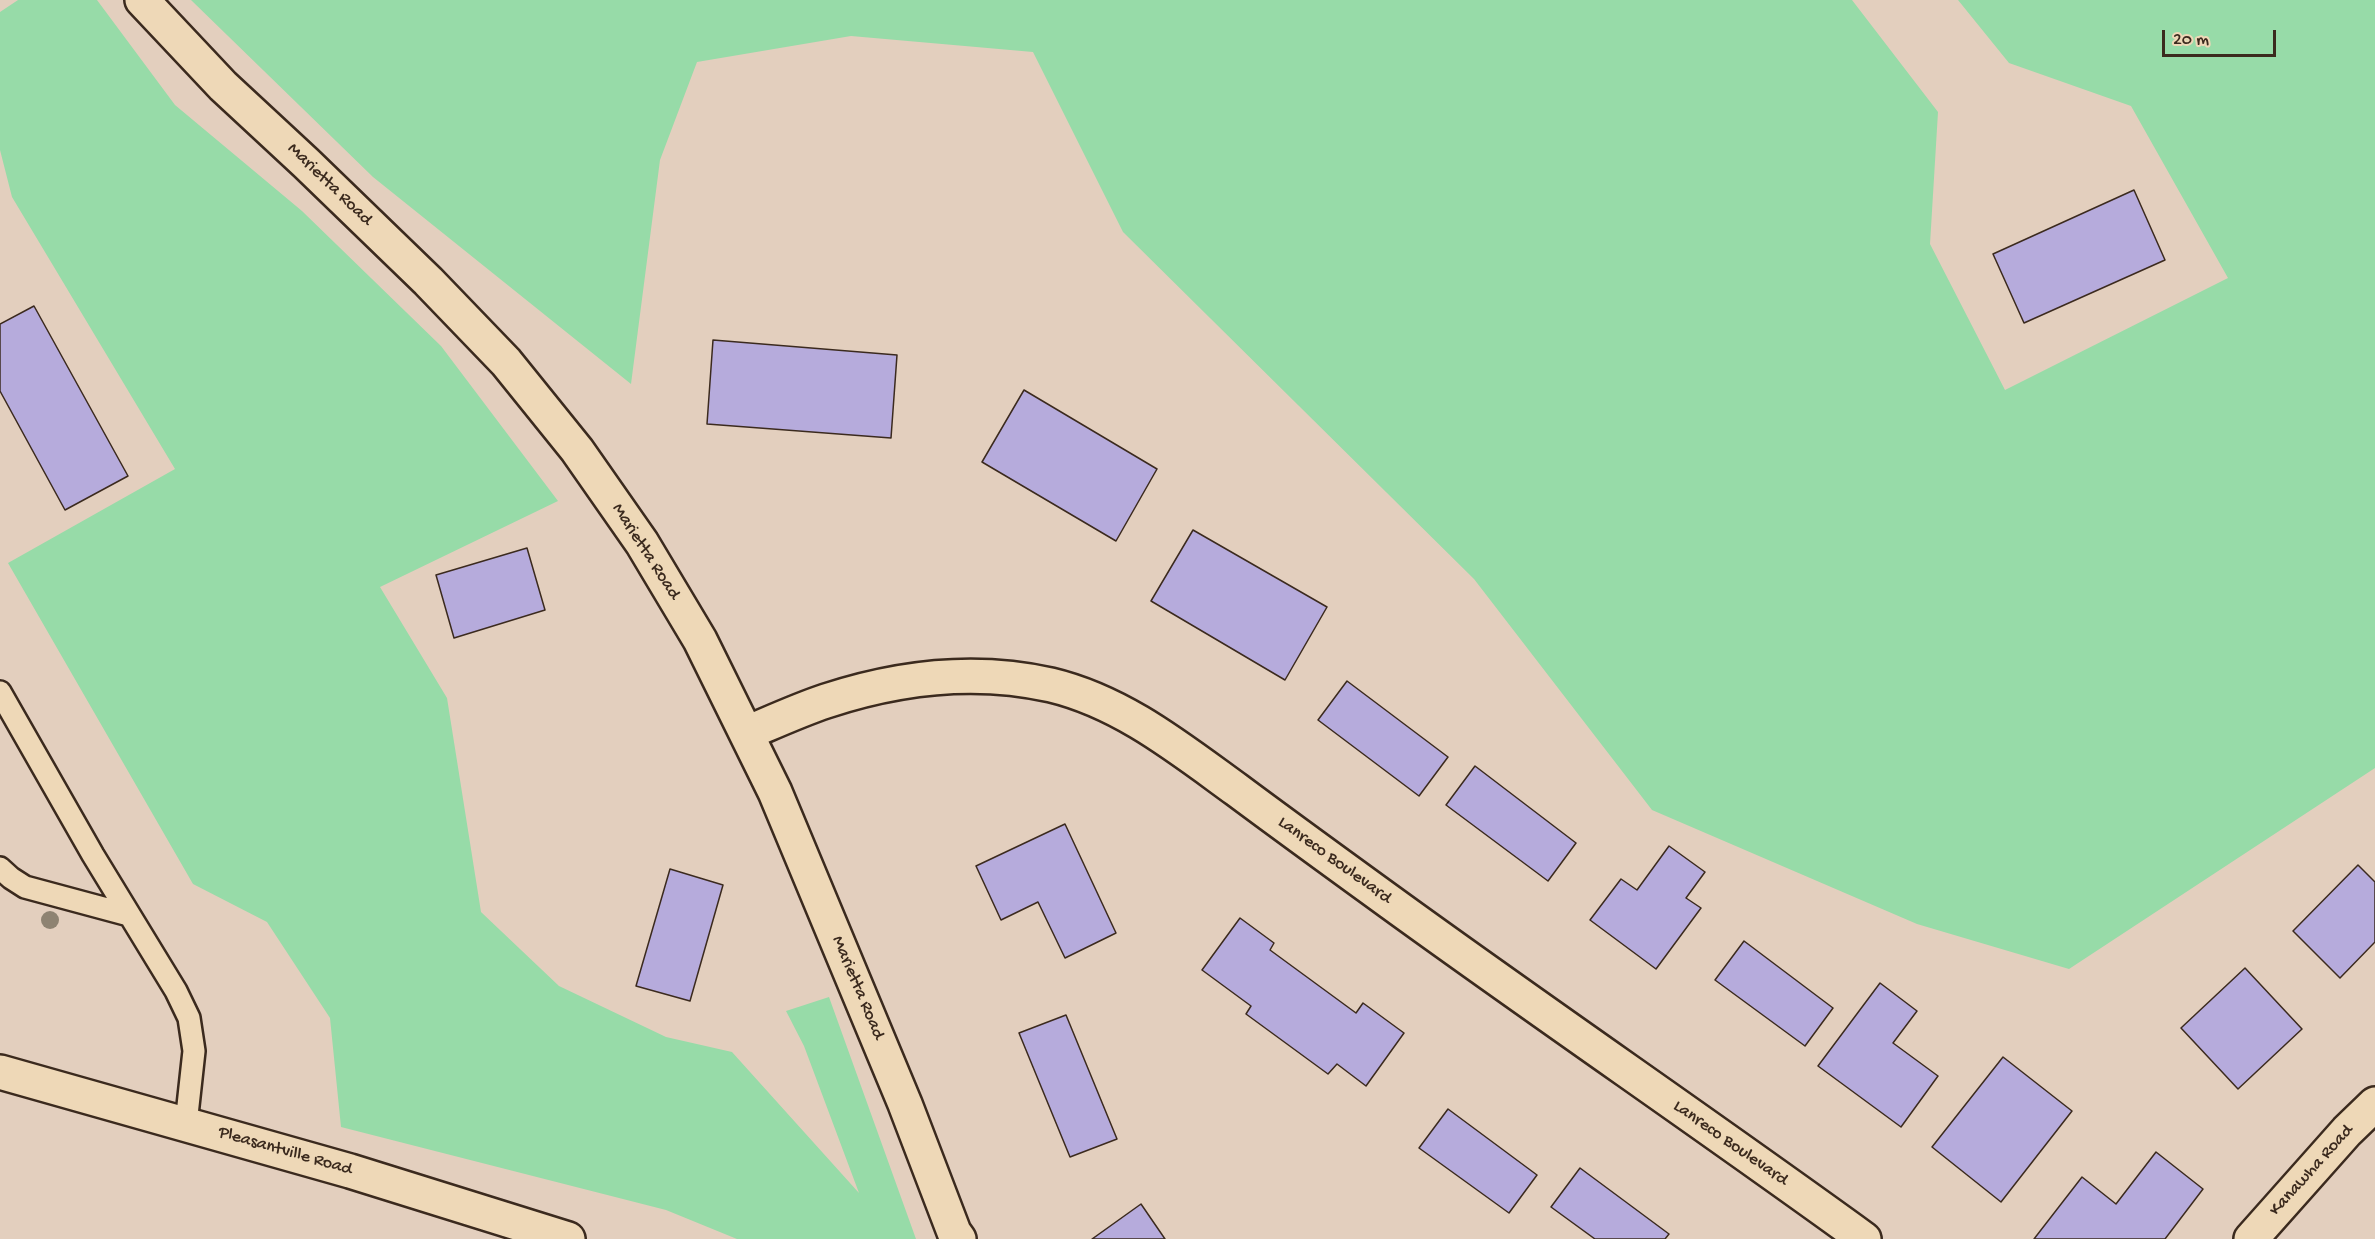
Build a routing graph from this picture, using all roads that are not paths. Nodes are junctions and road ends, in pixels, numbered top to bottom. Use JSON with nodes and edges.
{"nodes":[{"id":1,"x":142,"y":0,"type":"edge"},
{"id":2,"x":0,"y":692,"type":"edge"},
{"id":3,"x":747,"y":733,"type":"junction"},
{"id":4,"x":0,"y":868,"type":"edge"},
{"id":5,"x":129,"y":915,"type":"junction"},
{"id":6,"x":0,"y":1071,"type":"edge"},
{"id":7,"x":2375,"y":1104,"type":"edge"},
{"id":8,"x":186,"y":1124,"type":"junction"},
{"id":9,"x":956,"y":1237,"type":"edge"},
{"id":10,"x":568,"y":1239,"type":"edge"},
{"id":11,"x":1864,"y":1239,"type":"edge"},
{"id":12,"x":2251,"y":1239,"type":"edge"}],
"edges":[{"from":1,"to":3,"type":"street","name":"Marietta Road"},
{"from":2,"to":5,"type":"lane"},
{"from":3,"to":9,"type":"street","name":"Marietta Road"},
{"from":3,"to":11,"type":"street","name":"Lanreco Boulevard"},
{"from":4,"to":5,"type":"lane"},
{"from":5,"to":8,"type":"lane"},
{"from":6,"to":8,"type":"street","name":"Pleasantville Road"},
{"from":7,"to":12,"type":"street","name":"Kanawha Road"},
{"from":8,"to":10,"type":"street","name":"Pleasantville Road"}]}
